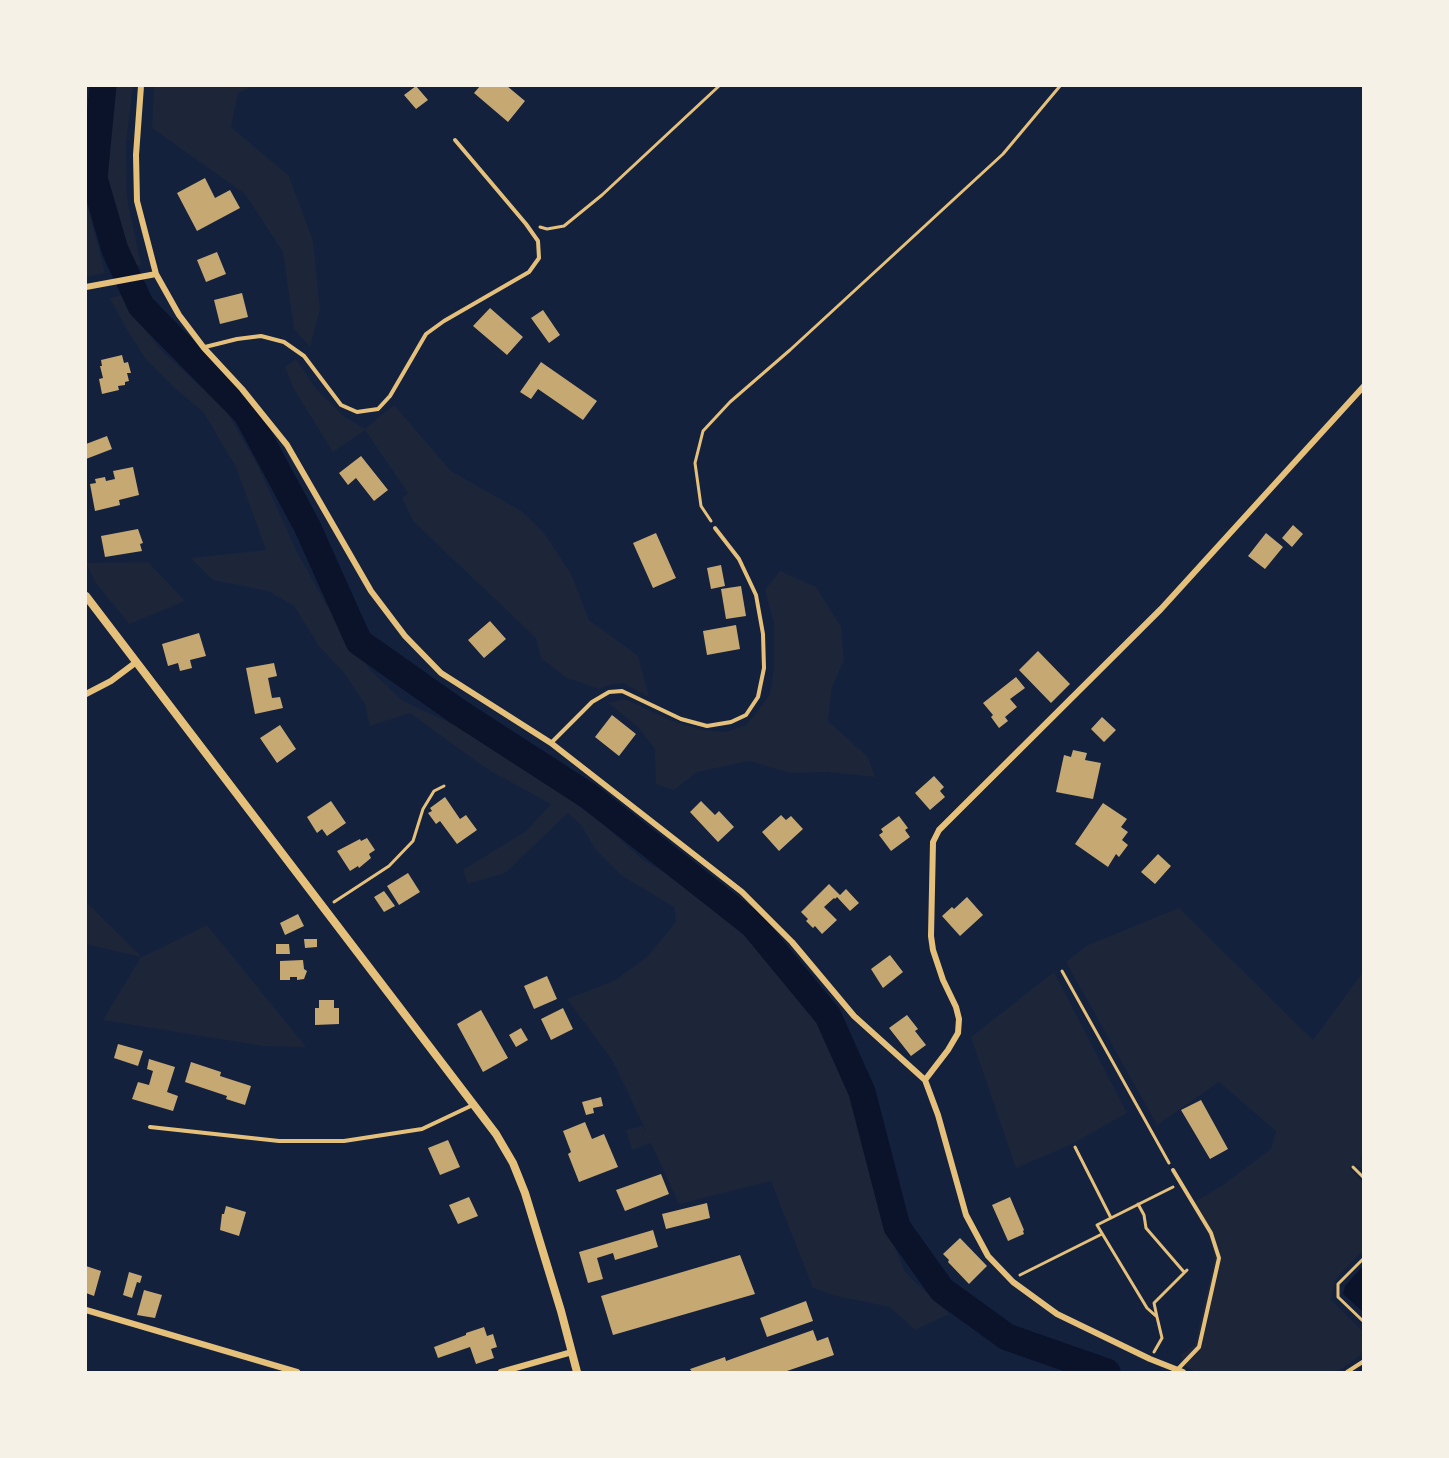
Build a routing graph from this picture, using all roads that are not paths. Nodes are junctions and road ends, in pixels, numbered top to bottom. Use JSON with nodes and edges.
{"nodes":[{"id":1,"x":141,"y":86,"type":"edge"},
{"id":2,"x":455,"y":140,"type":"dead end"},
{"id":3,"x":156,"y":274,"type":"junction"},
{"id":4,"x":86,"y":287,"type":"edge"},
{"id":5,"x":204,"y":348,"type":"junction"},
{"id":6,"x":1364,"y":386,"type":"edge"},
{"id":7,"x":716,"y":528,"type":"road end"},
{"id":8,"x":86,"y":596,"type":"edge"},
{"id":9,"x":135,"y":663,"type":"junction"},
{"id":10,"x":86,"y":694,"type":"edge"},
{"id":11,"x":551,"y":743,"type":"junction"},
{"id":12,"x":925,"y":1080,"type":"junction"},
{"id":13,"x":475,"y":1104,"type":"junction"},
{"id":14,"x":150,"y":1127,"type":"dead end"},
{"id":15,"x":1173,"y":1170,"type":"road end"},
{"id":16,"x":86,"y":1310,"type":"edge"},
{"id":17,"x":572,"y":1352,"type":"junction"},
{"id":18,"x":1364,"y":1361,"type":"edge"},
{"id":19,"x":1180,"y":1371,"type":"edge"},
{"id":20,"x":297,"y":1372,"type":"edge"},
{"id":21,"x":501,"y":1372,"type":"edge"},
{"id":22,"x":577,"y":1372,"type":"edge"},
{"id":23,"x":1347,"y":1372,"type":"edge"}],
"edges":[{"from":1,"to":3,"type":"street"},
{"from":2,"to":5,"type":"lane"},
{"from":3,"to":4,"type":"street"},
{"from":3,"to":5,"type":"street"},
{"from":5,"to":11,"type":"street"},
{"from":6,"to":12,"type":"street"},
{"from":7,"to":11,"type":"lane"},
{"from":8,"to":9,"type":"street"},
{"from":9,"to":10,"type":"street"},
{"from":9,"to":13,"type":"street"},
{"from":11,"to":12,"type":"street"},
{"from":12,"to":19,"type":"street"},
{"from":13,"to":14,"type":"lane"},
{"from":13,"to":17,"type":"street"},
{"from":15,"to":19,"type":"lane"},
{"from":16,"to":20,"type":"street"},
{"from":17,"to":21,"type":"street"},
{"from":17,"to":22,"type":"street"},
{"from":18,"to":23,"type":"lane"}]}
